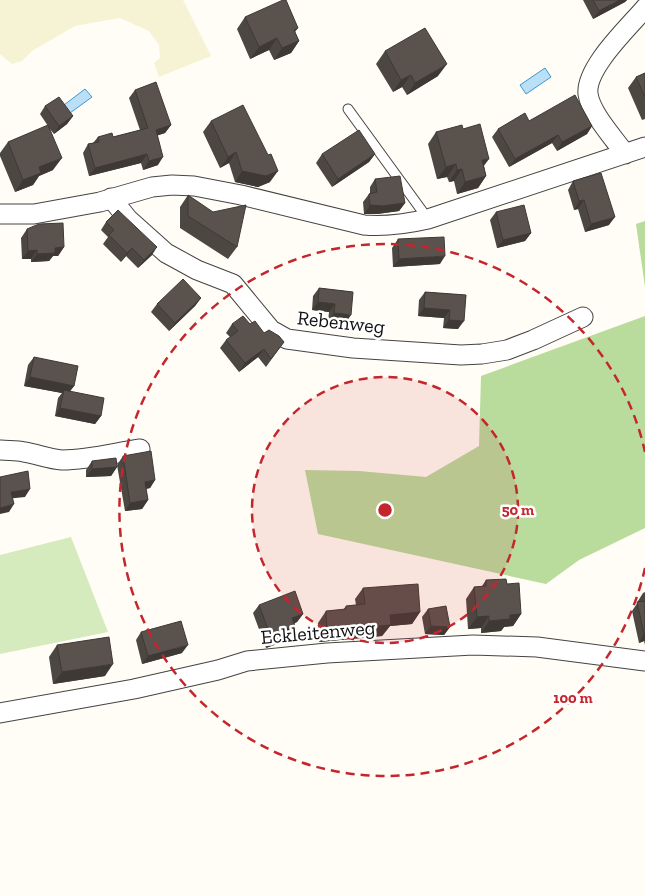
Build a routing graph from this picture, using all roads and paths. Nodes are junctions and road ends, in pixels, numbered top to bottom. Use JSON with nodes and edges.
{"nodes":[{"id":1,"x":645,"y":8,"type":"edge"},
{"id":2,"x":348,"y":109,"type":"dead end"},
{"id":3,"x":645,"y":147,"type":"edge"},
{"id":4,"x":625,"y":154,"type":"junction"},
{"id":5,"x":111,"y":198,"type":"junction"},
{"id":6,"x":0,"y":214,"type":"edge"},
{"id":7,"x":428,"y":219,"type":"junction"},
{"id":8,"x":583,"y":317,"type":"dead end"},
{"id":9,"x":140,"y":449,"type":"dead end"},
{"id":10,"x":0,"y":450,"type":"edge"},
{"id":11,"x":645,"y":661,"type":"edge"},
{"id":12,"x":0,"y":713,"type":"edge"}],
"edges":[{"from":1,"to":4,"type":"street"},
{"from":2,"to":7,"type":"lane"},
{"from":3,"to":4,"type":"street"},
{"from":4,"to":7,"type":"street"},
{"from":5,"to":6,"type":"street"},
{"from":5,"to":7,"type":"street"},
{"from":5,"to":8,"type":"street","name":"Rebenweg"},
{"from":9,"to":10,"type":"street"},
{"from":11,"to":12,"type":"street","name":"Eckleitenweg"}]}
